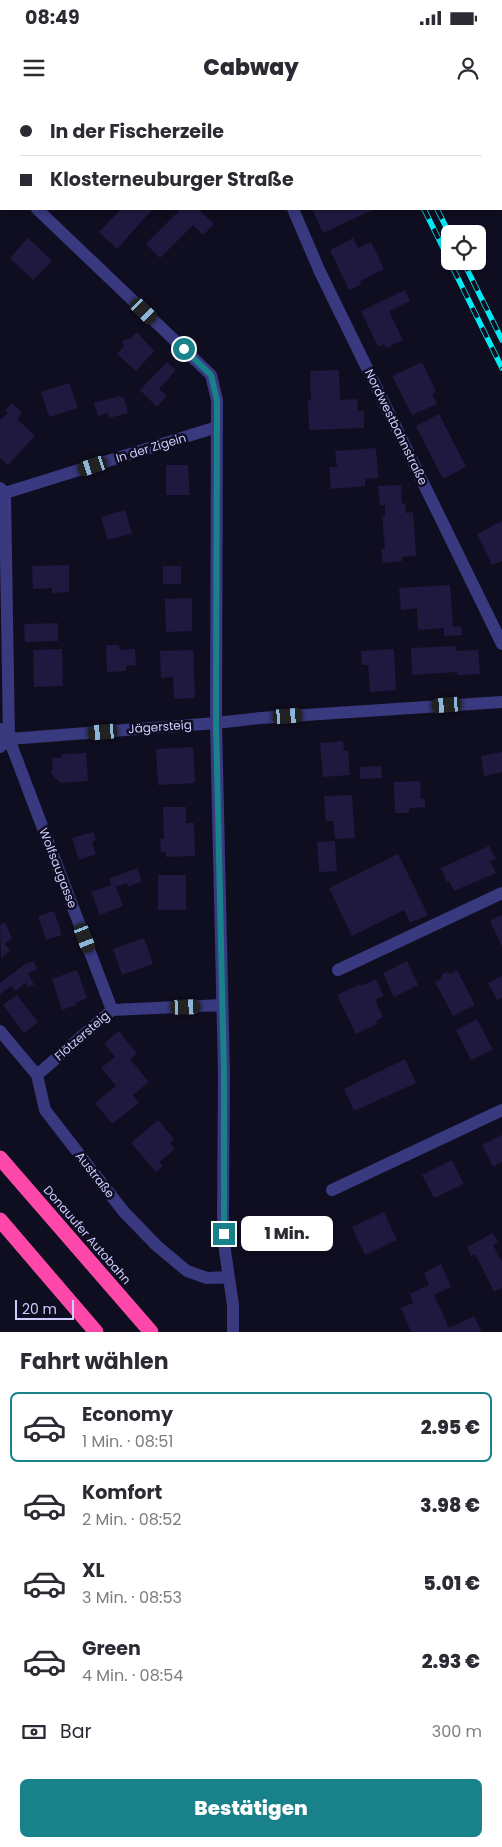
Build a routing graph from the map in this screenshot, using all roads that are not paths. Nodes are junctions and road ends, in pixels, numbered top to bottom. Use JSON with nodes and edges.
{"nodes":[{"id":1,"x":38,"y":210,"type":"edge"},
{"id":2,"x":293,"y":210,"type":"edge"},
{"id":3,"x":216,"y":427,"type":"junction"},
{"id":4,"x":2,"y":493,"type":"edge"},
{"id":5,"x":502,"y":644,"type":"edge"},
{"id":6,"x":502,"y":702,"type":"edge"},
{"id":7,"x":216,"y":723,"type":"junction"},
{"id":8,"x":0,"y":729,"type":"edge"},
{"id":9,"x":5,"y":743,"type":"edge"},
{"id":10,"x":502,"y":893,"type":"edge"},
{"id":11,"x":338,"y":970,"type":"dead end"},
{"id":12,"x":222,"y":1005,"type":"junction"},
{"id":13,"x":112,"y":1010,"type":"junction"},
{"id":14,"x":0,"y":1031,"type":"edge"},
{"id":15,"x":37,"y":1075,"type":"junction"},
{"id":16,"x":502,"y":1110,"type":"edge"},
{"id":17,"x":0,"y":1158,"type":"edge"},
{"id":18,"x":332,"y":1190,"type":"dead end"},
{"id":19,"x":0,"y":1220,"type":"edge"},
{"id":20,"x":228,"y":1277,"type":"junction"},
{"id":21,"x":96,"y":1332,"type":"edge"},
{"id":22,"x":151,"y":1332,"type":"edge"},
{"id":23,"x":233,"y":1332,"type":"edge"}],
"edges":[{"from":1,"to":3,"type":"street"},
{"from":2,"to":5,"type":"street","name":"Nordwestbahnstraße"},
{"from":3,"to":4,"type":"street","name":"In der Zigein"},
{"from":3,"to":7,"type":"street"},
{"from":4,"to":9,"type":"street"},
{"from":6,"to":7,"type":"street","name":"Jägersteig"},
{"from":7,"to":9,"type":"street","name":"Jägersteig"},
{"from":7,"to":12,"type":"street"},
{"from":8,"to":9,"type":"street","name":"Wolfsaugasse"},
{"from":9,"to":13,"type":"street","name":"Wolfsaugasse"},
{"from":10,"to":11,"type":"street"},
{"from":12,"to":13,"type":"street","name":"Flötzersteig"},
{"from":12,"to":20,"type":"street"},
{"from":13,"to":15,"type":"street","name":"Flötzersteig"},
{"from":14,"to":15,"type":"street","name":"Austraße"},
{"from":15,"to":20,"type":"street","name":"Austraße"},
{"from":16,"to":18,"type":"street"},
{"from":17,"to":22,"type":"highway","name":"Donauufer Autobahn"},
{"from":19,"to":21,"type":"highway"},
{"from":20,"to":23,"type":"street"}]}
